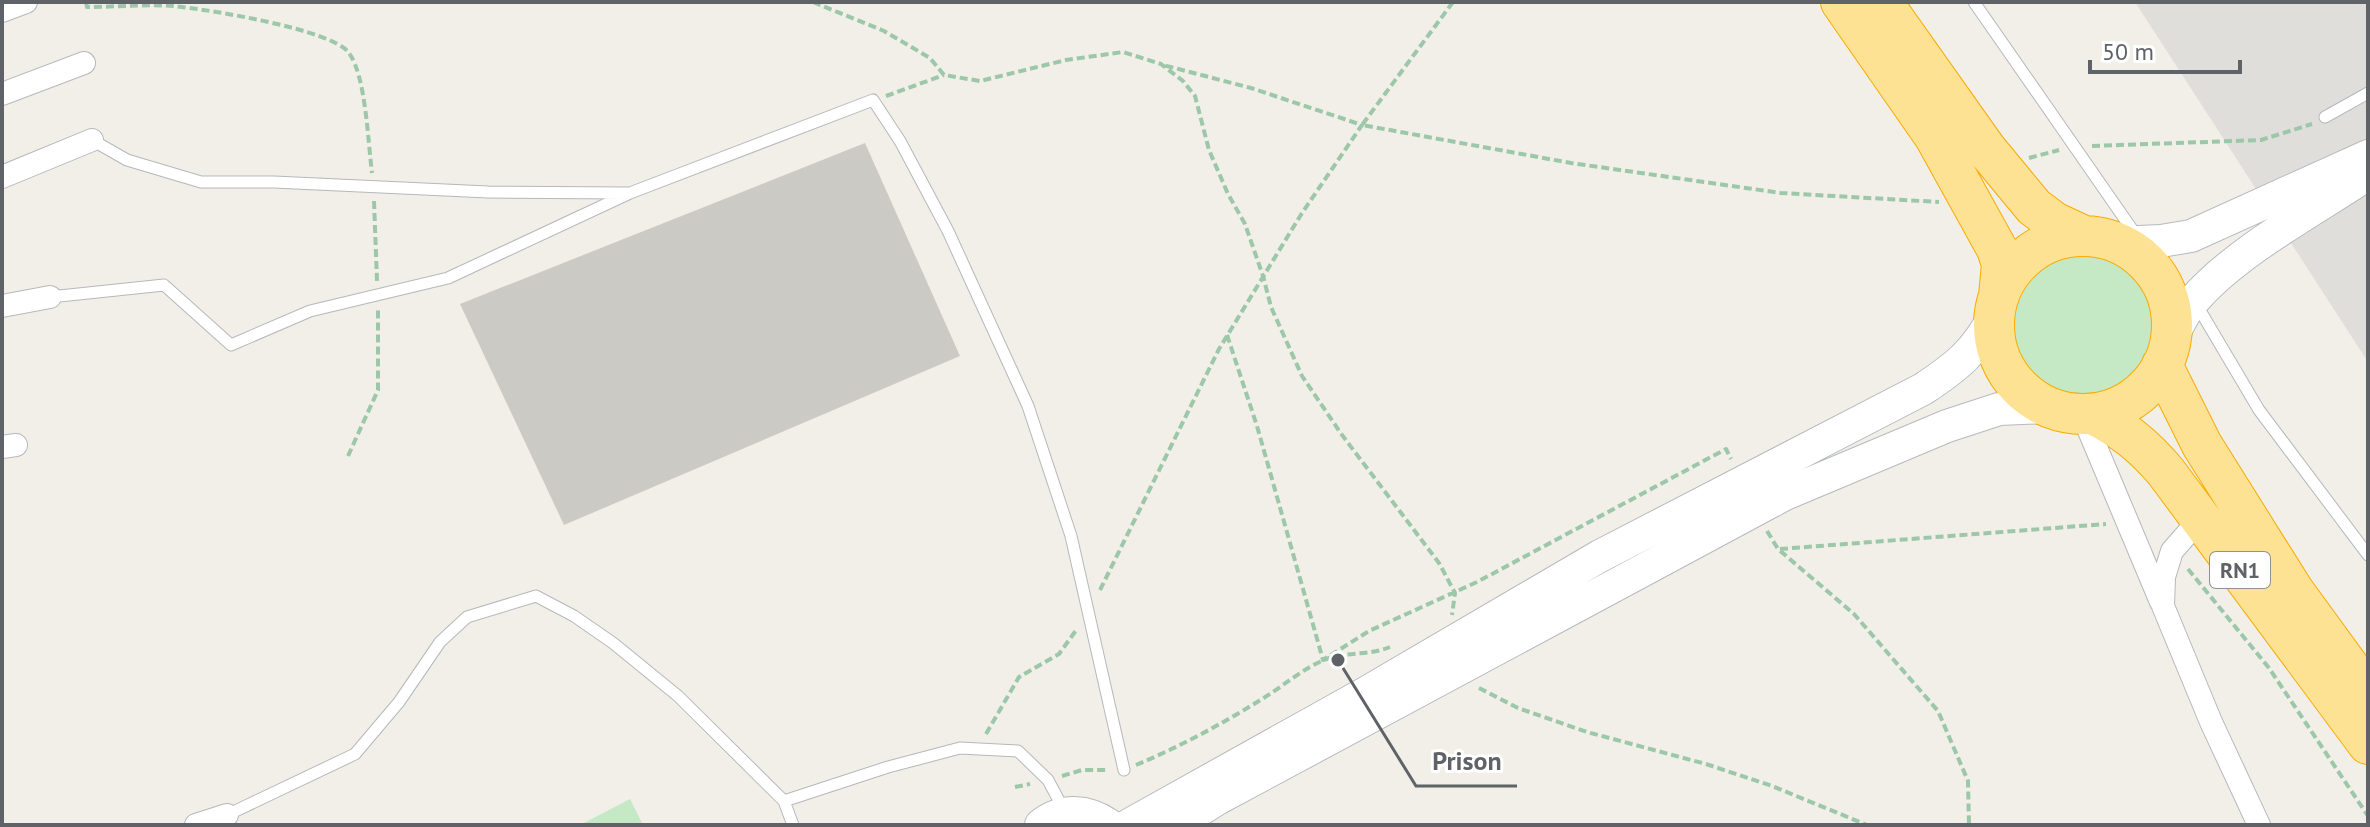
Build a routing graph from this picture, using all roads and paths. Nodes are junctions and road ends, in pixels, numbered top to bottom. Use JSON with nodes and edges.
{"nodes":[{"id":1,"x":26,"y":2,"type":"edge"},
{"id":2,"x":86,"y":2,"type":"edge"},
{"id":3,"x":813,"y":2,"type":"edge"},
{"id":4,"x":1453,"y":2,"type":"edge"},
{"id":5,"x":1841,"y":2,"type":"edge"},
{"id":6,"x":1882,"y":2,"type":"edge"},
{"id":7,"x":1974,"y":2,"type":"edge"},
{"id":8,"x":2,"y":11,"type":"edge"},
{"id":9,"x":84,"y":63,"type":"dead end"},
{"id":10,"x":1161,"y":64,"type":"junction"},
{"id":11,"x":944,"y":75,"type":"junction"},
{"id":12,"x":2368,"y":93,"type":"edge"},
{"id":13,"x":2,"y":94,"type":"edge"},
{"id":14,"x":873,"y":100,"type":"junction"},
{"id":15,"x":2325,"y":117,"type":"joint"},
{"id":16,"x":1362,"y":125,"type":"junction"},
{"id":17,"x":92,"y":140,"type":"joint"},
{"id":18,"x":2076,"y":147,"type":"junction"},
{"id":19,"x":2368,"y":156,"type":"edge"},
{"id":20,"x":2004,"y":170,"type":"junction"},
{"id":21,"x":2368,"y":174,"type":"edge"},
{"id":22,"x":2,"y":177,"type":"edge"},
{"id":23,"x":373,"y":187,"type":"junction"},
{"id":24,"x":1965,"y":190,"type":"junction"},
{"id":25,"x":630,"y":193,"type":"junction"},
{"id":26,"x":2114,"y":240,"type":"junction"},
{"id":27,"x":1263,"y":276,"type":"junction"},
{"id":28,"x":378,"y":295,"type":"junction"},
{"id":29,"x":50,"y":297,"type":"joint"},
{"id":30,"x":2194,"y":300,"type":"junction"},
{"id":31,"x":2,"y":306,"type":"edge"},
{"id":32,"x":1997,"y":306,"type":"junction"},
{"id":33,"x":1227,"y":335,"type":"junction"},
{"id":34,"x":2166,"y":354,"type":"junction"},
{"id":35,"x":2074,"y":412,"type":"junction"},
{"id":36,"x":348,"y":456,"type":"dead end"},
{"id":37,"x":1149,"y":487,"type":"dead end"},
{"id":38,"x":1747,"y":497,"type":"junction"},
{"id":39,"x":2201,"y":518,"type":"junction"},
{"id":40,"x":2127,"y":522,"type":"junction"},
{"id":41,"x":1778,"y":549,"type":"junction"},
{"id":42,"x":2172,"y":551,"type":"junction"},
{"id":43,"x":2368,"y":555,"type":"edge"},
{"id":44,"x":1455,"y":593,"type":"junction"},
{"id":45,"x":2163,"y":606,"type":"junction"},
{"id":46,"x":1394,"y":645,"type":"dead end"},
{"id":47,"x":1463,"y":652,"type":"junction"},
{"id":48,"x":1323,"y":660,"type":"junction"},
{"id":49,"x":2368,"y":693,"type":"edge"},
{"id":50,"x":2368,"y":744,"type":"edge"},
{"id":51,"x":1124,"y":770,"type":"junction"},
{"id":52,"x":1048,"y":780,"type":"junction"},
{"id":53,"x":1015,"y":787,"type":"dead end"},
{"id":54,"x":784,"y":801,"type":"junction"},
{"id":55,"x":227,"y":815,"type":"joint"},
{"id":56,"x":2368,"y":816,"type":"edge"},
{"id":57,"x":1053,"y":819,"type":"edge"},
{"id":58,"x":196,"y":825,"type":"edge"},
{"id":59,"x":793,"y":825,"type":"edge"},
{"id":60,"x":1109,"y":825,"type":"edge"},
{"id":61,"x":1129,"y":825,"type":"edge"},
{"id":62,"x":1176,"y":825,"type":"edge"},
{"id":63,"x":1867,"y":825,"type":"edge"},
{"id":64,"x":1969,"y":825,"type":"edge"},
{"id":65,"x":2259,"y":825,"type":"edge"}],
"edges":[{"from":1,"to":8,"type":"street"},
{"from":2,"to":23,"type":"path"},
{"from":3,"to":11,"type":"path"},
{"from":4,"to":16,"type":"path"},
{"from":5,"to":24,"type":"highway","number":"RN1"},
{"from":6,"to":20,"type":"highway","number":"RN1"},
{"from":7,"to":18,"type":"lane"},
{"from":9,"to":13,"type":"street"},
{"from":10,"to":11,"type":"path"},
{"from":10,"to":16,"type":"path"},
{"from":10,"to":27,"type":"path"},
{"from":11,"to":14,"type":"path"},
{"from":12,"to":15,"type":"lane"},
{"from":14,"to":25,"type":"lane"},
{"from":14,"to":51,"type":"lane"},
{"from":15,"to":18,"type":"path"},
{"from":16,"to":24,"type":"path"},
{"from":16,"to":27,"type":"path"},
{"from":17,"to":22,"type":"street"},
{"from":17,"to":23,"type":"lane"},
{"from":18,"to":20,"type":"path"},
{"from":18,"to":26,"type":"lane"},
{"from":19,"to":26,"type":"main road"},
{"from":20,"to":26,"type":"highway","number":"RN1"},
{"from":21,"to":30,"type":"main road"},
{"from":23,"to":25,"type":"lane"},
{"from":23,"to":28,"type":"path"},
{"from":24,"to":32,"type":"highway","number":"RN1"},
{"from":25,"to":28,"type":"lane"},
{"from":26,"to":32,"type":"highway"},
{"from":26,"to":34,"type":"highway","number":"RN1"},
{"from":27,"to":33,"type":"path"},
{"from":27,"to":44,"type":"path"},
{"from":28,"to":29,"type":"lane"},
{"from":28,"to":36,"type":"path"},
{"from":29,"to":31,"type":"street"},
{"from":30,"to":34,"type":"main road"},
{"from":30,"to":43,"type":"lane"},
{"from":32,"to":35,"type":"highway","number":"RN1"},
{"from":32,"to":38,"type":"main road"},
{"from":33,"to":37,"type":"path"},
{"from":33,"to":48,"type":"path"},
{"from":34,"to":35,"type":"highway"},
{"from":34,"to":49,"type":"highway","number":"RN1"},
{"from":35,"to":38,"type":"main road"},
{"from":35,"to":39,"type":"highway","number":"RN1"},
{"from":35,"to":40,"type":"street"},
{"from":38,"to":41,"type":"path"},
{"from":38,"to":44,"type":"path"},
{"from":38,"to":47,"type":"main road"},
{"from":39,"to":42,"type":"street"},
{"from":39,"to":50,"type":"highway","number":"RN1"},
{"from":40,"to":41,"type":"path"},
{"from":40,"to":45,"type":"street"},
{"from":41,"to":64,"type":"path"},
{"from":42,"to":45,"type":"street"},
{"from":42,"to":56,"type":"path"},
{"from":44,"to":47,"type":"path"},
{"from":44,"to":48,"type":"path"},
{"from":45,"to":65,"type":"street"},
{"from":46,"to":48,"type":"path"},
{"from":47,"to":61,"type":"main road"},
{"from":47,"to":62,"type":"main road"},
{"from":47,"to":63,"type":"path"},
{"from":48,"to":51,"type":"path"},
{"from":51,"to":52,"type":"path"},
{"from":52,"to":53,"type":"path"},
{"from":52,"to":54,"type":"lane"},
{"from":52,"to":57,"type":"lane"},
{"from":54,"to":55,"type":"lane"},
{"from":54,"to":59,"type":"lane"},
{"from":55,"to":58,"type":"street"},
{"from":57,"to":60,"type":"main road"}]}
